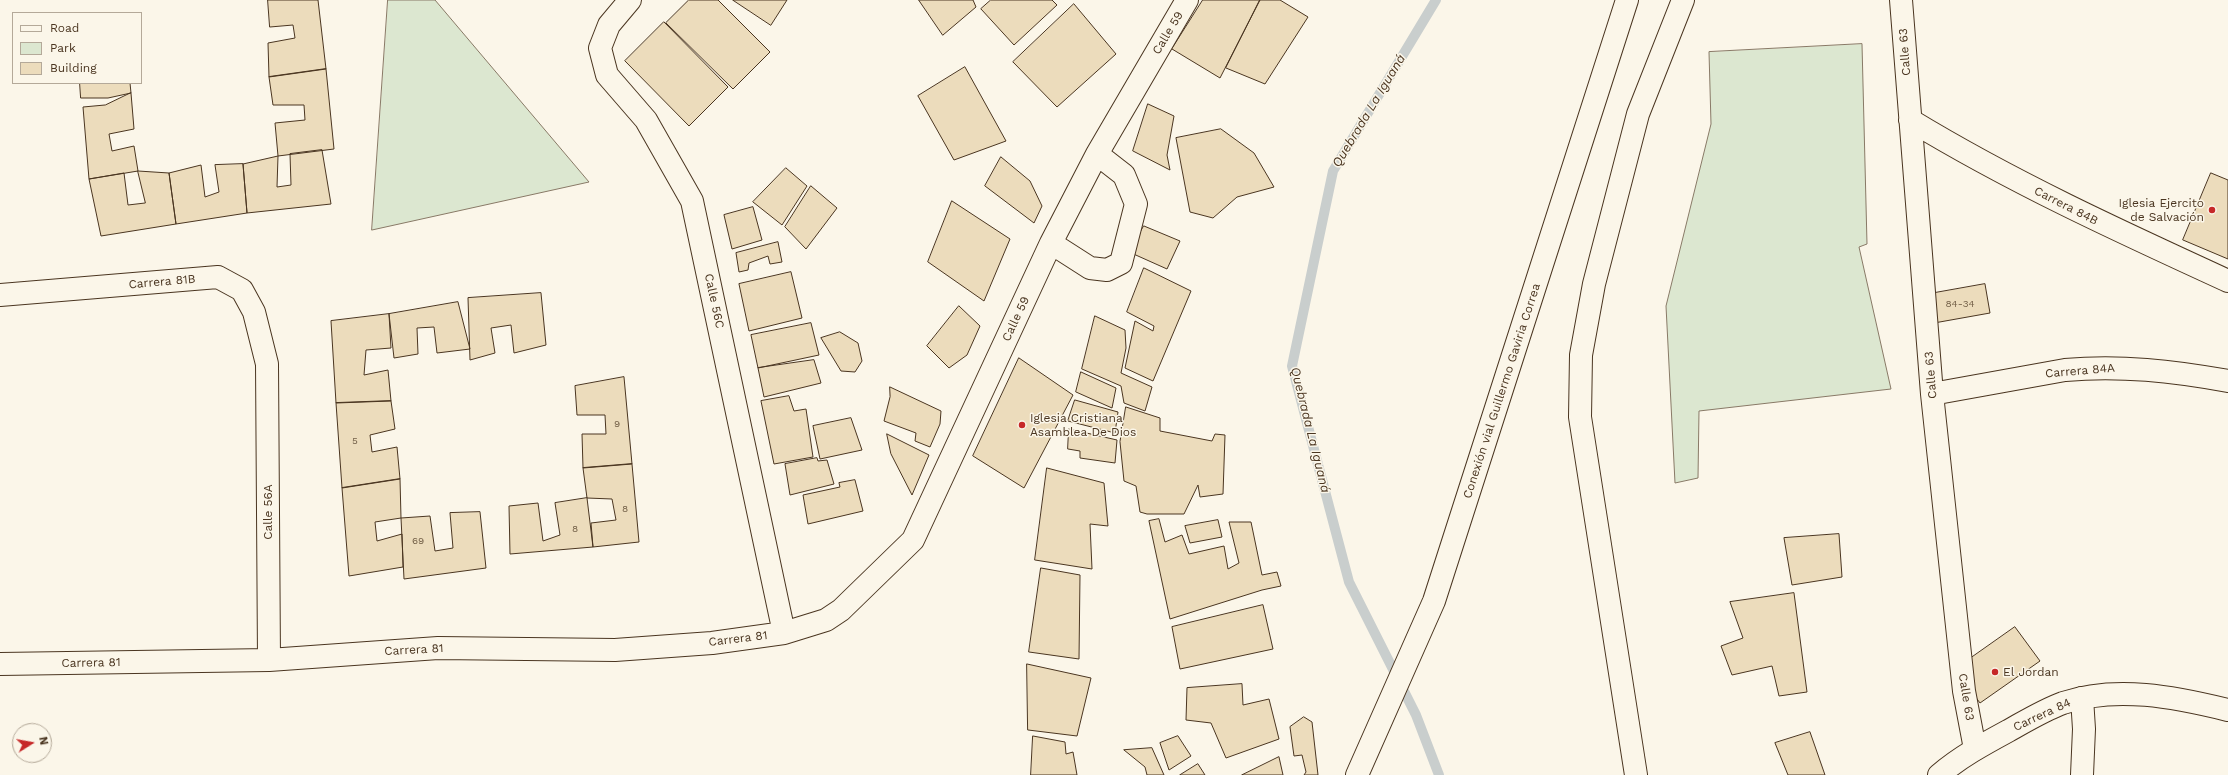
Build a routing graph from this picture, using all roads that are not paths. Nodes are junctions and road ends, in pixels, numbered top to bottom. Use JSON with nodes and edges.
{"nodes":[{"id":1,"x":630,"y":0,"type":"edge"},
{"id":2,"x":1188,"y":0,"type":"edge"},
{"id":3,"x":1627,"y":0,"type":"edge"},
{"id":4,"x":1683,"y":0,"type":"edge"},
{"id":5,"x":1901,"y":0,"type":"edge"},
{"id":6,"x":1910,"y":120,"type":"junction"},
{"id":7,"x":1097,"y":154,"type":"junction"},
{"id":8,"x":1051,"y":243,"type":"junction"},
{"id":9,"x":2228,"y":280,"type":"edge"},
{"id":10,"x":0,"y":295,"type":"edge"},
{"id":11,"x":267,"y":364,"type":"joint"},
{"id":12,"x":2228,"y":380,"type":"edge"},
{"id":13,"x":1932,"y":394,"type":"junction"},
{"id":14,"x":826,"y":620,"type":"joint"},
{"id":15,"x":784,"y":633,"type":"junction"},
{"id":16,"x":269,"y":660,"type":"junction"},
{"id":17,"x":0,"y":664,"type":"edge"},
{"id":18,"x":2082,"y":698,"type":"junction"},
{"id":19,"x":2228,"y":710,"type":"edge"},
{"id":20,"x":1974,"y":749,"type":"junction"},
{"id":21,"x":1357,"y":775,"type":"edge"},
{"id":22,"x":1636,"y":775,"type":"edge"},
{"id":23,"x":1939,"y":775,"type":"edge"},
{"id":24,"x":2082,"y":775,"type":"edge"}],
"edges":[{"from":1,"to":15,"type":"main road","name":"Calle 56C"},
{"from":2,"to":7,"type":"main road","name":"Calle 59"},
{"from":3,"to":21,"type":"main road","name":"Conexión vial Guillermo Gaviria Correa"},
{"from":4,"to":22,"type":"main road"},
{"from":5,"to":6,"type":"main road","name":"Calle 63"},
{"from":6,"to":9,"type":"main road","name":"Carrera 84B"},
{"from":6,"to":13,"type":"main road","name":"Calle 63"},
{"from":7,"to":8,"type":"main road","name":"Calle 59"},
{"from":7,"to":8,"type":"main road"},
{"from":8,"to":14,"type":"main road","name":"Calle 59"},
{"from":10,"to":11,"type":"main road","name":"Carrera 81B"},
{"from":11,"to":16,"type":"main road","name":"Calle 56A"},
{"from":12,"to":13,"type":"main road","name":"Carrera 84A"},
{"from":13,"to":20,"type":"main road","name":"Calle 63"},
{"from":14,"to":15,"type":"main road","name":"Carrera 81"},
{"from":15,"to":16,"type":"main road","name":"Carrera 81"},
{"from":16,"to":17,"type":"main road","name":"Carrera 81"},
{"from":18,"to":19,"type":"main road","name":"Carrera 84"},
{"from":18,"to":20,"type":"main road","name":"Carrera 84"},
{"from":18,"to":24,"type":"main road"},
{"from":20,"to":23,"type":"main road","name":"Carrera 84"}]}
